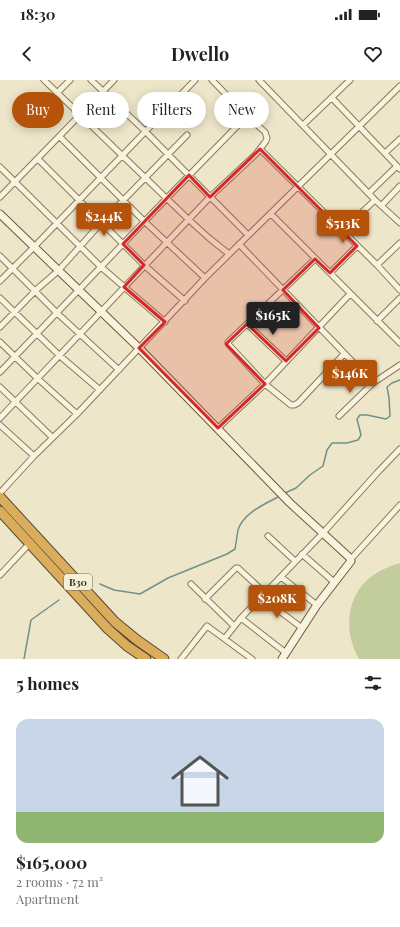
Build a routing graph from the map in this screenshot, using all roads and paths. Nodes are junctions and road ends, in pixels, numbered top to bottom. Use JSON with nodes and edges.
{"nodes":[{"id":1,"x":44,"y":80,"type":"edge"},
{"id":2,"x":70,"y":80,"type":"edge"},
{"id":3,"x":91,"y":80,"type":"edge"},
{"id":4,"x":114,"y":80,"type":"edge"},
{"id":5,"x":195,"y":80,"type":"edge"},
{"id":6,"x":212,"y":80,"type":"edge"},
{"id":7,"x":259,"y":80,"type":"edge"},
{"id":8,"x":348,"y":81,"type":"edge"},
{"id":9,"x":400,"y":86,"type":"edge"},
{"id":10,"x":103,"y":91,"type":"junction"},
{"id":11,"x":56,"y":92,"type":"edge"},
{"id":12,"x":58,"y":92,"type":"edge"},
{"id":13,"x":224,"y":92,"type":"edge"},
{"id":14,"x":332,"y":98,"type":"junction"},
{"id":15,"x":64,"y":100,"type":"edge"},
{"id":16,"x":72,"y":107,"type":"edge"},
{"id":17,"x":72,"y":124,"type":"edge"},
{"id":18,"x":303,"y":125,"type":"junction"},
{"id":19,"x":359,"y":126,"type":"junction"},
{"id":20,"x":94,"y":128,"type":"edge"},
{"id":21,"x":235,"y":128,"type":"edge"},
{"id":22,"x":260,"y":128,"type":"edge"},
{"id":23,"x":145,"y":131,"type":"junction"},
{"id":24,"x":187,"y":135,"type":"dead end"},
{"id":25,"x":60,"y":137,"type":"junction"},
{"id":26,"x":400,"y":140,"type":"edge"},
{"id":27,"x":260,"y":149,"type":"junction"},
{"id":28,"x":385,"y":153,"type":"junction"},
{"id":29,"x":331,"y":154,"type":"junction"},
{"id":30,"x":123,"y":155,"type":"junction"},
{"id":31,"x":168,"y":155,"type":"junction"},
{"id":32,"x":38,"y":158,"type":"junction"},
{"id":33,"x":0,"y":168,"type":"edge"},
{"id":34,"x":398,"y":168,"type":"edge"},
{"id":35,"x":189,"y":175,"type":"junction"},
{"id":36,"x":101,"y":177,"type":"junction"},
{"id":37,"x":146,"y":177,"type":"junction"},
{"id":38,"x":15,"y":182,"type":"junction"},
{"id":39,"x":298,"y":186,"type":"junction"},
{"id":40,"x":400,"y":186,"type":"edge"},
{"id":41,"x":369,"y":193,"type":"junction"},
{"id":42,"x":0,"y":197,"type":"edge"},
{"id":43,"x":210,"y":197,"type":"junction"},
{"id":44,"x":166,"y":198,"type":"junction"},
{"id":45,"x":80,"y":200,"type":"junction"},
{"id":46,"x":375,"y":200,"type":"junction"},
{"id":47,"x":124,"y":201,"type":"junction"},
{"id":48,"x":382,"y":205,"type":"junction"},
{"id":49,"x":0,"y":214,"type":"edge"},
{"id":50,"x":271,"y":214,"type":"junction"},
{"id":51,"x":188,"y":219,"type":"junction"},
{"id":52,"x":144,"y":221,"type":"junction"},
{"id":53,"x":56,"y":223,"type":"junction"},
{"id":54,"x":101,"y":223,"type":"junction"},
{"id":55,"x":400,"y":223,"type":"edge"},
{"id":56,"x":342,"y":231,"type":"junction"},
{"id":57,"x":248,"y":235,"type":"junction"},
{"id":58,"x":167,"y":242,"type":"junction"},
{"id":59,"x":400,"y":243,"type":"edge"},
{"id":60,"x":123,"y":244,"type":"junction"},
{"id":61,"x":239,"y":244,"type":"junction"},
{"id":62,"x":79,"y":246,"type":"junction"},
{"id":63,"x":357,"y":246,"type":"junction"},
{"id":64,"x":34,"y":248,"type":"junction"},
{"id":65,"x":229,"y":254,"type":"junction"},
{"id":66,"x":0,"y":256,"type":"edge"},
{"id":67,"x":315,"y":259,"type":"junction"},
{"id":68,"x":144,"y":265,"type":"junction"},
{"id":69,"x":377,"y":265,"type":"junction"},
{"id":70,"x":101,"y":267,"type":"junction"},
{"id":71,"x":12,"y":268,"type":"junction"},
{"id":72,"x":58,"y":271,"type":"junction"},
{"id":73,"x":330,"y":273,"type":"junction"},
{"id":74,"x":205,"y":278,"type":"junction"},
{"id":75,"x":0,"y":281,"type":"edge"},
{"id":76,"x":124,"y":287,"type":"junction"},
{"id":77,"x":36,"y":290,"type":"junction"},
{"id":78,"x":283,"y":290,"type":"junction"},
{"id":79,"x":400,"y":290,"type":"edge"},
{"id":80,"x":79,"y":291,"type":"junction"},
{"id":81,"x":350,"y":294,"type":"junction"},
{"id":82,"x":0,"y":298,"type":"edge"},
{"id":83,"x":400,"y":298,"type":"edge"},
{"id":84,"x":185,"y":301,"type":"junction"},
{"id":85,"x":58,"y":312,"type":"junction"},
{"id":86,"x":100,"y":312,"type":"junction"},
{"id":87,"x":14,"y":313,"type":"junction"},
{"id":88,"x":377,"y":321,"type":"junction"},
{"id":89,"x":165,"y":322,"type":"junction"},
{"id":90,"x":248,"y":324,"type":"junction"},
{"id":91,"x":0,"y":327,"type":"edge"},
{"id":92,"x":319,"y":328,"type":"junction"},
{"id":93,"x":80,"y":333,"type":"junction"},
{"id":94,"x":37,"y":334,"type":"junction"},
{"id":95,"x":0,"y":342,"type":"edge"},
{"id":96,"x":400,"y":343,"type":"edge"},
{"id":97,"x":139,"y":348,"type":"junction"},
{"id":98,"x":344,"y":354,"type":"junction"},
{"id":99,"x":15,"y":356,"type":"junction"},
{"id":100,"x":60,"y":356,"type":"junction"},
{"id":101,"x":286,"y":361,"type":"junction"},
{"id":102,"x":400,"y":365,"type":"edge"},
{"id":103,"x":119,"y":370,"type":"junction"},
{"id":104,"x":0,"y":372,"type":"edge"},
{"id":105,"x":37,"y":378,"type":"junction"},
{"id":106,"x":373,"y":383,"type":"junction"},
{"id":107,"x":265,"y":384,"type":"junction"},
{"id":108,"x":0,"y":387,"type":"edge"},
{"id":109,"x":100,"y":390,"type":"junction"},
{"id":110,"x":15,"y":402,"type":"junction"},
{"id":111,"x":77,"y":414,"type":"junction"},
{"id":112,"x":339,"y":416,"type":"dead end"},
{"id":113,"x":0,"y":418,"type":"edge"},
{"id":114,"x":0,"y":425,"type":"edge"},
{"id":115,"x":218,"y":428,"type":"junction"},
{"id":116,"x":52,"y":437,"type":"junction"},
{"id":117,"x":400,"y":449,"type":"edge"},
{"id":118,"x":34,"y":456,"type":"junction"},
{"id":119,"x":0,"y":493,"type":"edge"},
{"id":120,"x":0,"y":497,"type":"edge"},
{"id":121,"x":400,"y":505,"type":"edge"},
{"id":122,"x":0,"y":511,"type":"edge"},
{"id":123,"x":323,"y":533,"type":"junction"},
{"id":124,"x":268,"y":536,"type":"dead end"},
{"id":125,"x":33,"y":540,"type":"junction"},
{"id":126,"x":302,"y":554,"type":"junction"},
{"id":127,"x":351,"y":559,"type":"junction"},
{"id":128,"x":295,"y":561,"type":"junction"},
{"id":129,"x":0,"y":575,"type":"edge"},
{"id":130,"x":281,"y":577,"type":"junction"},
{"id":131,"x":334,"y":582,"type":"junction"},
{"id":132,"x":191,"y":584,"type":"dead end"},
{"id":133,"x":263,"y":595,"type":"junction"},
{"id":134,"x":206,"y":599,"type":"junction"},
{"id":135,"x":317,"y":605,"type":"junction"},
{"id":136,"x":241,"y":618,"type":"junction"},
{"id":137,"x":234,"y":626,"type":"junction"},
{"id":138,"x":302,"y":628,"type":"junction"},
{"id":139,"x":225,"y":638,"type":"junction"},
{"id":140,"x":284,"y":656,"type":"edge"},
{"id":141,"x":146,"y":659,"type":"edge"},
{"id":142,"x":164,"y":659,"type":"edge"},
{"id":143,"x":181,"y":659,"type":"edge"},
{"id":144,"x":252,"y":659,"type":"edge"}],
"edges":[{"from":1,"to":11,"type":"street"},
{"from":2,"to":12,"type":"street"},
{"from":3,"to":10,"type":"street"},
{"from":4,"to":10,"type":"street"},
{"from":5,"to":23,"type":"street"},
{"from":6,"to":13,"type":"street"},
{"from":7,"to":18,"type":"street"},
{"from":8,"to":14,"type":"street"},
{"from":9,"to":19,"type":"street"},
{"from":10,"to":23,"type":"street"},
{"from":14,"to":18,"type":"street"},
{"from":14,"to":19,"type":"street"},
{"from":15,"to":16,"type":"street"},
{"from":17,"to":25,"type":"street"},
{"from":18,"to":29,"type":"street"},
{"from":19,"to":28,"type":"street"},
{"from":19,"to":29,"type":"street"},
{"from":20,"to":30,"type":"street"},
{"from":21,"to":35,"type":"street"},
{"from":22,"to":27,"type":"street"},
{"from":23,"to":30,"type":"street"},
{"from":23,"to":31,"type":"street"},
{"from":24,"to":31,"type":"street"},
{"from":25,"to":32,"type":"street"},
{"from":25,"to":36,"type":"street"},
{"from":26,"to":28,"type":"street"},
{"from":27,"to":39,"type":"street"},
{"from":27,"to":43,"type":"street"},
{"from":28,"to":34,"type":"street"},
{"from":29,"to":39,"type":"street"},
{"from":29,"to":41,"type":"street"},
{"from":30,"to":36,"type":"street"},
{"from":30,"to":37,"type":"street"},
{"from":31,"to":35,"type":"street"},
{"from":31,"to":37,"type":"street"},
{"from":32,"to":38,"type":"street"},
{"from":32,"to":45,"type":"street"},
{"from":33,"to":38,"type":"street"},
{"from":34,"to":41,"type":"street"},
{"from":35,"to":43,"type":"street"},
{"from":35,"to":44,"type":"street"},
{"from":36,"to":45,"type":"street"},
{"from":36,"to":47,"type":"street"},
{"from":37,"to":44,"type":"street"},
{"from":37,"to":47,"type":"street"},
{"from":38,"to":42,"type":"street"},
{"from":38,"to":53,"type":"street"},
{"from":39,"to":50,"type":"street"},
{"from":39,"to":56,"type":"street"},
{"from":40,"to":48,"type":"street"},
{"from":41,"to":46,"type":"street"},
{"from":43,"to":51,"type":"street"},
{"from":43,"to":57,"type":"street"},
{"from":44,"to":51,"type":"street"},
{"from":44,"to":52,"type":"street"},
{"from":45,"to":53,"type":"street"},
{"from":45,"to":54,"type":"street"},
{"from":46,"to":48,"type":"street"},
{"from":46,"to":56,"type":"street"},
{"from":47,"to":52,"type":"street"},
{"from":47,"to":54,"type":"street"},
{"from":48,"to":55,"type":"street"},
{"from":49,"to":64,"type":"street"},
{"from":50,"to":57,"type":"street"},
{"from":50,"to":67,"type":"street"},
{"from":51,"to":58,"type":"street"},
{"from":51,"to":65,"type":"street"},
{"from":52,"to":58,"type":"street"},
{"from":52,"to":60,"type":"street"},
{"from":53,"to":62,"type":"street"},
{"from":53,"to":64,"type":"street"},
{"from":54,"to":60,"type":"street"},
{"from":54,"to":62,"type":"street"},
{"from":56,"to":63,"type":"street"},
{"from":57,"to":61,"type":"street"},
{"from":58,"to":68,"type":"street"},
{"from":58,"to":74,"type":"street"},
{"from":59,"to":69,"type":"street"},
{"from":60,"to":68,"type":"street"},
{"from":60,"to":70,"type":"street"},
{"from":61,"to":65,"type":"street"},
{"from":61,"to":78,"type":"street"},
{"from":62,"to":70,"type":"street"},
{"from":62,"to":72,"type":"street"},
{"from":63,"to":69,"type":"street"},
{"from":63,"to":73,"type":"street"},
{"from":64,"to":71,"type":"street"},
{"from":64,"to":72,"type":"street"},
{"from":65,"to":74,"type":"street"},
{"from":66,"to":71,"type":"street"},
{"from":67,"to":73,"type":"street"},
{"from":67,"to":78,"type":"street"},
{"from":68,"to":76,"type":"street"},
{"from":68,"to":84,"type":"street"},
{"from":69,"to":79,"type":"street"},
{"from":70,"to":76,"type":"street"},
{"from":70,"to":80,"type":"street"},
{"from":71,"to":75,"type":"street"},
{"from":71,"to":77,"type":"street"},
{"from":72,"to":77,"type":"street"},
{"from":72,"to":80,"type":"street"},
{"from":73,"to":81,"type":"street"},
{"from":74,"to":84,"type":"street"},
{"from":76,"to":86,"type":"street"},
{"from":76,"to":89,"type":"street"},
{"from":77,"to":85,"type":"street"},
{"from":77,"to":87,"type":"street"},
{"from":78,"to":90,"type":"street"},
{"from":78,"to":92,"type":"street"},
{"from":80,"to":85,"type":"street"},
{"from":80,"to":86,"type":"street"},
{"from":81,"to":88,"type":"street"},
{"from":81,"to":92,"type":"street"},
{"from":82,"to":87,"type":"street"},
{"from":83,"to":88,"type":"street"},
{"from":84,"to":89,"type":"street"},
{"from":85,"to":93,"type":"street"},
{"from":85,"to":94,"type":"street"},
{"from":86,"to":93,"type":"street"},
{"from":86,"to":97,"type":"street"},
{"from":87,"to":91,"type":"street"},
{"from":87,"to":94,"type":"street"},
{"from":88,"to":96,"type":"street"},
{"from":89,"to":97,"type":"street"},
{"from":90,"to":101,"type":"street"},
{"from":90,"to":107,"type":"street"},
{"from":92,"to":98,"type":"street"},
{"from":92,"to":101,"type":"street"},
{"from":93,"to":100,"type":"street"},
{"from":93,"to":103,"type":"street"},
{"from":94,"to":99,"type":"street"},
{"from":94,"to":100,"type":"street"},
{"from":95,"to":99,"type":"street"},
{"from":97,"to":103,"type":"street"},
{"from":97,"to":115,"type":"street"},
{"from":98,"to":106,"type":"street"},
{"from":98,"to":107,"type":"street"},
{"from":99,"to":104,"type":"street"},
{"from":99,"to":105,"type":"street"},
{"from":100,"to":105,"type":"street"},
{"from":100,"to":109,"type":"street"},
{"from":101,"to":107,"type":"street"},
{"from":102,"to":106,"type":"street"},
{"from":103,"to":109,"type":"street"},
{"from":105,"to":110,"type":"street"},
{"from":105,"to":111,"type":"street"},
{"from":106,"to":112,"type":"street"},
{"from":107,"to":115,"type":"street"},
{"from":108,"to":110,"type":"street"},
{"from":109,"to":111,"type":"street"},
{"from":110,"to":113,"type":"street"},
{"from":110,"to":116,"type":"street"},
{"from":111,"to":116,"type":"street"},
{"from":114,"to":118,"type":"street"},
{"from":115,"to":123,"type":"street"},
{"from":116,"to":118,"type":"street"},
{"from":117,"to":123,"type":"street"},
{"from":118,"to":119,"type":"street"},
{"from":120,"to":125,"type":"highway","number":"B30"},
{"from":121,"to":127,"type":"street"},
{"from":122,"to":125,"type":"highway","number":"B30"},
{"from":123,"to":126,"type":"street"},
{"from":123,"to":127,"type":"street"},
{"from":124,"to":128,"type":"street"},
{"from":125,"to":129,"type":"street"},
{"from":125,"to":141,"type":"highway","number":"B30"},
{"from":125,"to":142,"type":"highway","number":"B30"},
{"from":126,"to":128,"type":"street"},
{"from":126,"to":131,"type":"street"},
{"from":127,"to":131,"type":"street"},
{"from":128,"to":130,"type":"street"},
{"from":130,"to":133,"type":"street"},
{"from":130,"to":135,"type":"street"},
{"from":131,"to":135,"type":"street"},
{"from":132,"to":134,"type":"street"},
{"from":133,"to":134,"type":"street"},
{"from":133,"to":136,"type":"street"},
{"from":133,"to":138,"type":"street"},
{"from":134,"to":137,"type":"street"},
{"from":135,"to":138,"type":"street"},
{"from":136,"to":137,"type":"street"},
{"from":136,"to":140,"type":"street"},
{"from":137,"to":139,"type":"street"},
{"from":138,"to":140,"type":"street"},
{"from":139,"to":143,"type":"street"},
{"from":139,"to":144,"type":"street"}]}
